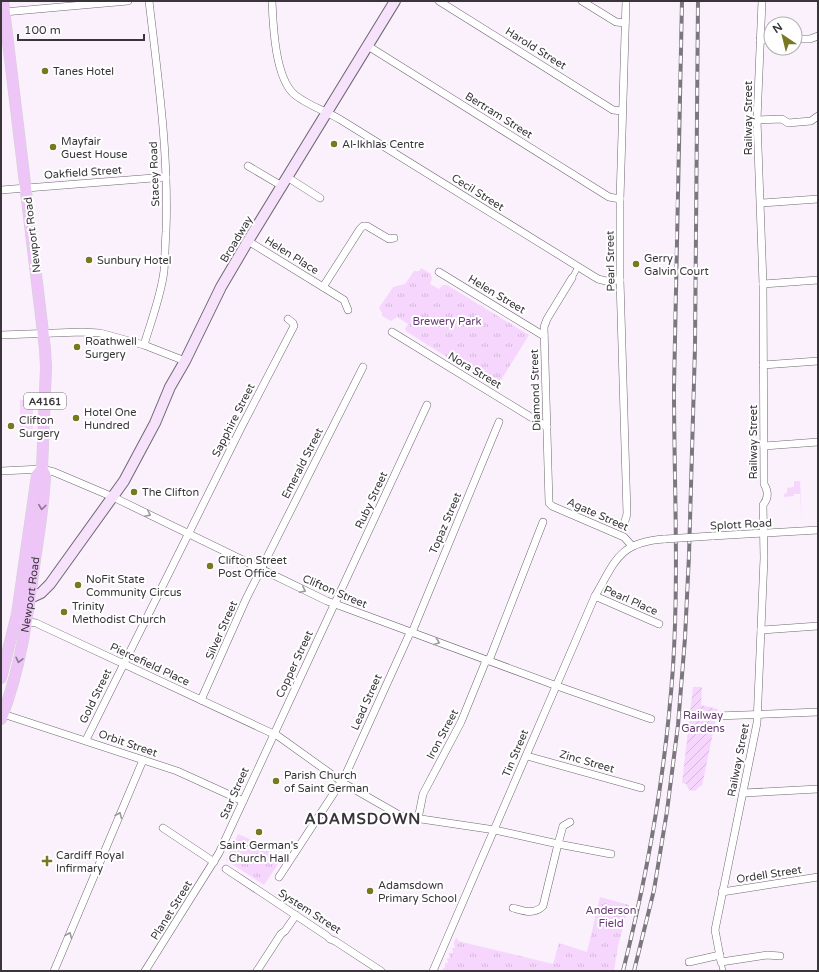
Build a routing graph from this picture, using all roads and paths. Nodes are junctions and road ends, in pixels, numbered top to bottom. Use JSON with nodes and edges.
{"nodes":[{"id":1,"x":128,"y":1,"type":"edge"},
{"id":2,"x":149,"y":1,"type":"edge"},
{"id":3,"x":272,"y":1,"type":"edge"},
{"id":4,"x":395,"y":1,"type":"edge"},
{"id":5,"x":439,"y":1,"type":"edge"},
{"id":6,"x":582,"y":1,"type":"edge"},
{"id":7,"x":626,"y":1,"type":"edge"},
{"id":8,"x":762,"y":1,"type":"edge"},
{"id":9,"x":4,"y":6,"type":"edge"},
{"id":10,"x":626,"y":23,"type":"junction"},
{"id":11,"x":818,"y":36,"type":"edge"},
{"id":12,"x":803,"y":39,"type":"edge"},
{"id":13,"x":760,"y":40,"type":"joint"},
{"id":14,"x":368,"y":46,"type":"junction"},
{"id":15,"x":622,"y":111,"type":"junction"},
{"id":16,"x":326,"y":113,"type":"junction"},
{"id":17,"x":818,"y":116,"type":"edge"},
{"id":18,"x":757,"y":120,"type":"junction"},
{"id":19,"x":248,"y":166,"type":"dead end"},
{"id":20,"x":166,"y":177,"type":"junction"},
{"id":21,"x":284,"y":182,"type":"junction"},
{"id":22,"x":26,"y":187,"type":"junction"},
{"id":23,"x":1,"y":190,"type":"edge"},
{"id":24,"x":320,"y":198,"type":"dead end"},
{"id":25,"x":620,"y":199,"type":"junction"},
{"id":26,"x":818,"y":199,"type":"edge"},
{"id":27,"x":760,"y":203,"type":"junction"},
{"id":28,"x":394,"y":238,"type":"dead end"},
{"id":29,"x":248,"y":241,"type":"junction"},
{"id":30,"x":578,"y":267,"type":"junction"},
{"id":31,"x":439,"y":272,"type":"dead end"},
{"id":32,"x":572,"y":278,"type":"joint"},
{"id":33,"x":620,"y":280,"type":"junction"},
{"id":34,"x":818,"y":280,"type":"edge"},
{"id":35,"x":763,"y":284,"type":"junction"},
{"id":36,"x":323,"y":287,"type":"junction"},
{"id":37,"x":348,"y":310,"type":"dead end"},
{"id":38,"x":288,"y":319,"type":"dead end"},
{"id":39,"x":392,"y":332,"type":"dead end"},
{"id":40,"x":43,"y":334,"type":"junction"},
{"id":41,"x":1,"y":335,"type":"edge"},
{"id":42,"x":544,"y":336,"type":"junction"},
{"id":43,"x":144,"y":345,"type":"junction"},
{"id":44,"x":185,"y":361,"type":"junction"},
{"id":45,"x":818,"y":361,"type":"edge"},
{"id":46,"x":763,"y":365,"type":"junction"},
{"id":47,"x":363,"y":366,"type":"dead end"},
{"id":48,"x":427,"y":405,"type":"dead end"},
{"id":49,"x":500,"y":422,"type":"dead end"},
{"id":50,"x":547,"y":427,"type":"junction"},
{"id":51,"x":818,"y":442,"type":"edge"},
{"id":52,"x":764,"y":446,"type":"junction"},
{"id":53,"x":42,"y":469,"type":"junction"},
{"id":54,"x":1,"y":471,"type":"edge"},
{"id":55,"x":113,"y":497,"type":"junction"},
{"id":56,"x":552,"y":506,"type":"joint"},
{"id":57,"x":625,"y":521,"type":"dead end"},
{"id":58,"x":543,"y":522,"type":"dead end"},
{"id":59,"x":818,"y":530,"type":"edge"},
{"id":60,"x":188,"y":533,"type":"junction"},
{"id":61,"x":763,"y":534,"type":"junction"},
{"id":62,"x":632,"y":546,"type":"junction"},
{"id":63,"x":261,"y":569,"type":"junction"},
{"id":64,"x":595,"y":596,"type":"junction"},
{"id":65,"x":30,"y":598,"type":"junction"},
{"id":66,"x":335,"y":604,"type":"junction"},
{"id":67,"x":19,"y":619,"type":"junction"},
{"id":68,"x":659,"y":624,"type":"dead end"},
{"id":69,"x":818,"y":626,"type":"edge"},
{"id":70,"x":761,"y":630,"type":"junction"},
{"id":71,"x":411,"y":633,"type":"junction"},
{"id":72,"x":488,"y":660,"type":"junction"},
{"id":73,"x":123,"y":664,"type":"junction"},
{"id":74,"x":1,"y":678,"type":"edge"},
{"id":75,"x":557,"y":686,"type":"junction"},
{"id":76,"x":201,"y":700,"type":"junction"},
{"id":77,"x":818,"y":712,"type":"edge"},
{"id":78,"x":757,"y":715,"type":"junction"},
{"id":79,"x":2,"y":716,"type":"edge"},
{"id":80,"x":717,"y":716,"type":"dead end"},
{"id":81,"x":652,"y":719,"type":"dead end"},
{"id":82,"x":273,"y":734,"type":"junction"},
{"id":83,"x":86,"y":740,"type":"junction"},
{"id":84,"x":527,"y":756,"type":"junction"},
{"id":85,"x":143,"y":760,"type":"junction"},
{"id":86,"x":342,"y":782,"type":"junction"},
{"id":87,"x":641,"y":788,"type":"dead end"},
{"id":88,"x":818,"y":789,"type":"edge"},
{"id":89,"x":743,"y":792,"type":"junction"},
{"id":90,"x":243,"y":801,"type":"junction"},
{"id":91,"x":418,"y":819,"type":"junction"},
{"id":92,"x":570,"y":822,"type":"dead end"},
{"id":93,"x":163,"y":828,"type":"dead end"},
{"id":94,"x":495,"y":830,"type":"junction"},
{"id":95,"x":558,"y":844,"type":"junction"},
{"id":96,"x":611,"y":854,"type":"dead end"},
{"id":97,"x":214,"y":862,"type":"junction"},
{"id":98,"x":226,"y":870,"type":"dead end"},
{"id":99,"x":279,"y":877,"type":"dead end"},
{"id":100,"x":818,"y":877,"type":"edge"},
{"id":101,"x":722,"y":892,"type":"junction"},
{"id":102,"x":513,"y":908,"type":"dead end"},
{"id":103,"x":296,"y":915,"type":"junction"},
{"id":104,"x":780,"y":956,"type":"dead end"},
{"id":105,"x":720,"y":959,"type":"junction"},
{"id":106,"x":689,"y":962,"type":"dead end"},
{"id":107,"x":373,"y":969,"type":"edge"},
{"id":108,"x":54,"y":971,"type":"edge"},
{"id":109,"x":146,"y":971,"type":"edge"},
{"id":110,"x":257,"y":971,"type":"edge"},
{"id":111,"x":381,"y":971,"type":"edge"},
{"id":112,"x":433,"y":971,"type":"edge"},
{"id":113,"x":723,"y":971,"type":"edge"}],
"edges":[{"from":1,"to":9,"type":"street"},
{"from":2,"to":20,"type":"street","name":"Stacey Road"},
{"from":3,"to":16,"type":"street","name":"Cecil Street"},
{"from":4,"to":14,"type":"main road","name":"Broadway"},
{"from":5,"to":15,"type":"street","name":"Harold Street"},
{"from":6,"to":10,"type":"street"},
{"from":7,"to":10,"type":"street","name":"Pearl Street"},
{"from":8,"to":13,"type":"street","name":"Railway Street"},
{"from":9,"to":22,"type":"main road","name":"Newport Road","number":"A4161"},
{"from":10,"to":15,"type":"street","name":"Pearl Street"},
{"from":11,"to":12,"type":"street"},
{"from":13,"to":18,"type":"street","name":"Railway Street"},
{"from":14,"to":16,"type":"main road","name":"Broadway"},
{"from":14,"to":25,"type":"street","name":"Bertram Street"},
{"from":15,"to":25,"type":"street","name":"Pearl Street"},
{"from":16,"to":21,"type":"main road","name":"Broadway"},
{"from":16,"to":30,"type":"street","name":"Cecil Street"},
{"from":17,"to":18,"type":"street"},
{"from":18,"to":27,"type":"street","name":"Railway Street"},
{"from":19,"to":21,"type":"street"},
{"from":20,"to":22,"type":"street","name":"Oakfield Street"},
{"from":20,"to":43,"type":"street","name":"Stacey Road"},
{"from":21,"to":24,"type":"street"},
{"from":21,"to":29,"type":"main road","name":"Broadway"},
{"from":22,"to":23,"type":"street","name":"Oakfield Street"},
{"from":22,"to":40,"type":"main road","name":"Newport Road","number":"A4161"},
{"from":25,"to":33,"type":"street","name":"Pearl Street"},
{"from":26,"to":27,"type":"street"},
{"from":27,"to":35,"type":"street","name":"Railway Street"},
{"from":28,"to":36,"type":"street","name":"Helen Place"},
{"from":29,"to":36,"type":"street","name":"Helen Place"},
{"from":29,"to":44,"type":"main road","name":"Broadway"},
{"from":30,"to":32,"type":"street"},
{"from":30,"to":33,"type":"street","name":"Cecil Street"},
{"from":31,"to":42,"type":"street","name":"Helen Street"},
{"from":32,"to":42,"type":"street","name":"Diamond Street"},
{"from":33,"to":57,"type":"street","name":"Pearl Street"},
{"from":34,"to":35,"type":"street"},
{"from":35,"to":46,"type":"street","name":"Railway Street"},
{"from":36,"to":37,"type":"street","name":"Helen Place"},
{"from":38,"to":60,"type":"street","name":"Sapphire Street"},
{"from":39,"to":50,"type":"street","name":"Nora Street"},
{"from":40,"to":41,"type":"street"},
{"from":40,"to":43,"type":"street"},
{"from":40,"to":53,"type":"main road","name":"Newport Road","number":"A4161"},
{"from":42,"to":50,"type":"street","name":"Diamond Street"},
{"from":43,"to":44,"type":"street"},
{"from":44,"to":55,"type":"main road","name":"Broadway"},
{"from":45,"to":46,"type":"street"},
{"from":46,"to":52,"type":"street","name":"Railway Street"},
{"from":47,"to":63,"type":"street","name":"Emerald Street"},
{"from":48,"to":66,"type":"street","name":"Ruby Street"},
{"from":49,"to":71,"type":"street","name":"Topaz Street"},
{"from":50,"to":56,"type":"street","name":"Diamond Street"},
{"from":51,"to":52,"type":"street"},
{"from":52,"to":61,"type":"street","name":"Railway Street"},
{"from":53,"to":54,"type":"street"},
{"from":53,"to":55,"type":"street","name":"Clifton Street"},
{"from":53,"to":65,"type":"main road","name":"Newport Road","number":"A4161","one_way":true},
{"from":53,"to":67,"type":"main road","name":"Newport Road","number":"A4161"},
{"from":55,"to":60,"type":"street","name":"Clifton Street","one_way":true},
{"from":55,"to":65,"type":"main road","name":"Broadway"},
{"from":56,"to":62,"type":"street","name":"Agate Street"},
{"from":58,"to":72,"type":"street"},
{"from":59,"to":61,"type":"street","name":"Splott Road"},
{"from":60,"to":63,"type":"street","name":"Clifton Street"},
{"from":60,"to":73,"type":"street","name":"Gold Street"},
{"from":61,"to":62,"type":"street","name":"Splott Road","bridge":true},
{"from":61,"to":70,"type":"street","name":"Railway Street"},
{"from":62,"to":64,"type":"street","name":"Tin Street"},
{"from":63,"to":66,"type":"street","name":"Clifton Street","one_way":true},
{"from":63,"to":76,"type":"street","name":"Silver Street"},
{"from":64,"to":68,"type":"street","name":"Pearl Place"},
{"from":64,"to":75,"type":"street","name":"Tin Street"},
{"from":65,"to":67,"type":"main road","name":"Newport Road","number":"A4161"},
{"from":66,"to":71,"type":"street","name":"Clifton Street"},
{"from":66,"to":82,"type":"street","name":"Copper Street"},
{"from":67,"to":73,"type":"street","name":"Piercefield Place"},
{"from":67,"to":74,"type":"main road","name":"Newport Road","number":"A4161"},
{"from":67,"to":79,"type":"main road","name":"Newport Road","number":"A4161","one_way":true},
{"from":69,"to":70,"type":"street"},
{"from":70,"to":78,"type":"street","name":"Railway Street"},
{"from":71,"to":72,"type":"street","name":"Clifton Street","one_way":true},
{"from":71,"to":86,"type":"street","name":"Lead Street"},
{"from":72,"to":75,"type":"street","name":"Clifton Street"},
{"from":72,"to":91,"type":"street","name":"Iron Street"},
{"from":73,"to":76,"type":"street","name":"Piercefield Place"},
{"from":73,"to":83,"type":"street","name":"Gold Street"},
{"from":75,"to":81,"type":"street","name":"Clifton Street"},
{"from":75,"to":84,"type":"street","name":"Tin Street"},
{"from":76,"to":82,"type":"street","name":"Piercefield Place"},
{"from":77,"to":78,"type":"street"},
{"from":78,"to":80,"type":"street"},
{"from":78,"to":89,"type":"street","name":"Railway Street"},
{"from":79,"to":83,"type":"street","name":"Orbit Street"},
{"from":82,"to":86,"type":"street","name":"Piercefield Place"},
{"from":82,"to":90,"type":"street","name":"Star Street"},
{"from":83,"to":85,"type":"street","name":"Orbit Street"},
{"from":84,"to":87,"type":"street","name":"Zinc Street"},
{"from":84,"to":94,"type":"street","name":"Tin Street"},
{"from":85,"to":90,"type":"street","name":"Orbit Street"},
{"from":108,"to":85,"type":"street","one_way":true},
{"from":86,"to":91,"type":"street","name":"Piercefield Place"},
{"from":86,"to":99,"type":"street","name":"Lead Street"},
{"from":88,"to":89,"type":"street"},
{"from":89,"to":101,"type":"street","name":"Railway Street"},
{"from":90,"to":97,"type":"street","name":"Star Street"},
{"from":91,"to":94,"type":"street","name":"Piercefield Place"},
{"from":92,"to":95,"type":"street"},
{"from":93,"to":97,"type":"street"},
{"from":94,"to":95,"type":"street","name":"Piercefield Place"},
{"from":94,"to":112,"type":"street","name":"Tin Street"},
{"from":95,"to":96,"type":"street","name":"Piercefield Place"},
{"from":95,"to":102,"type":"street"},
{"from":97,"to":109,"type":"street","name":"Planet Street"},
{"from":98,"to":103,"type":"street","name":"System Street"},
{"from":100,"to":101,"type":"street","name":"Ordell Street"},
{"from":101,"to":105,"type":"street","name":"Railway Street"},
{"from":103,"to":107,"type":"street","name":"System Street"},
{"from":103,"to":110,"type":"street"},
{"from":104,"to":105,"type":"street"},
{"from":105,"to":106,"type":"street"},
{"from":105,"to":113,"type":"street","name":"Railway Street"},
{"from":107,"to":111,"type":"street","name":"System Street"}]}
